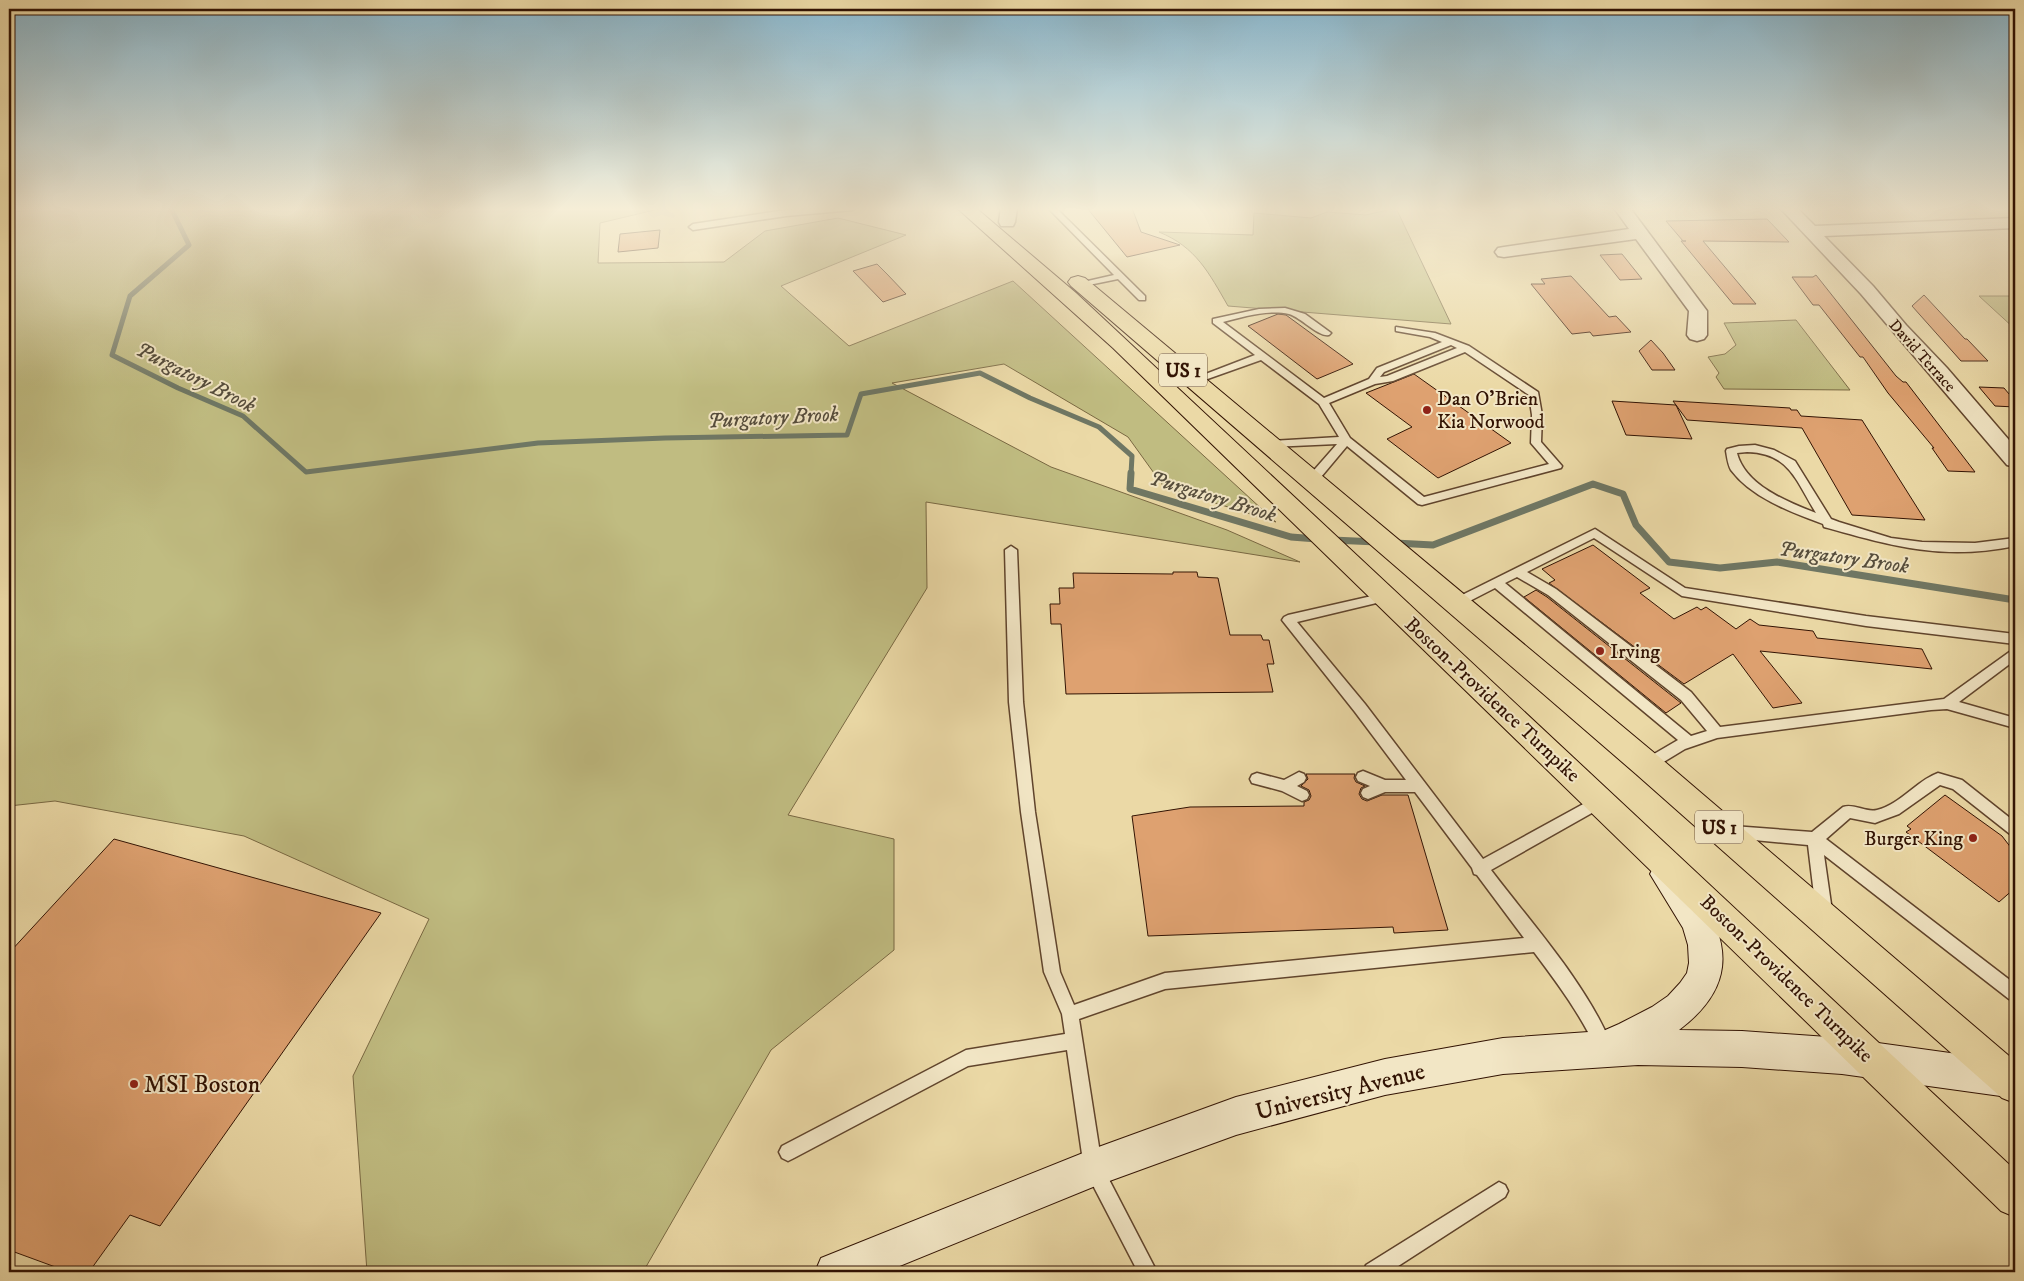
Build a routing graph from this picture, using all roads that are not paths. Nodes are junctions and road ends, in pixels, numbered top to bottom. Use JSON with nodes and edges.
{"nodes":[{"id":1,"x":1034,"y":268,"type":"edge"},
{"id":2,"x":1064,"y":268,"type":"edge"},
{"id":3,"x":1112,"y":268,"type":"edge"},
{"id":4,"x":1666,"y":268,"type":"edge"},
{"id":5,"x":1846,"y":268,"type":"edge"},
{"id":6,"x":1120,"y":276,"type":"junction"},
{"id":7,"x":1082,"y":285,"type":"junction"},
{"id":8,"x":1142,"y":298,"type":"dead end"},
{"id":9,"x":1399,"y":329,"type":"dead end"},
{"id":10,"x":1326,"y":333,"type":"dead end"},
{"id":11,"x":1697,"y":336,"type":"dead end"},
{"id":12,"x":1451,"y":342,"type":"junction"},
{"id":13,"x":1466,"y":348,"type":"junction"},
{"id":14,"x":1262,"y":356,"type":"junction"},
{"id":15,"x":1195,"y":380,"type":"junction"},
{"id":16,"x":1373,"y":381,"type":"junction"},
{"id":17,"x":1323,"y":402,"type":"junction"},
{"id":18,"x":1346,"y":440,"type":"junction"},
{"id":19,"x":1271,"y":444,"type":"junction"},
{"id":20,"x":2015,"y":460,"type":"edge"},
{"id":21,"x":1312,"y":480,"type":"junction"},
{"id":22,"x":1828,"y":524,"type":"junction"},
{"id":23,"x":2015,"y":542,"type":"edge"},
{"id":24,"x":1011,"y":550,"type":"dead end"},
{"id":25,"x":1517,"y":572,"type":"junction"},
{"id":26,"x":1497,"y":583,"type":"junction"},
{"id":27,"x":1385,"y":597,"type":"junction"},
{"id":28,"x":1456,"y":603,"type":"junction"},
{"id":29,"x":2015,"y":639,"type":"edge"},
{"id":30,"x":2015,"y":653,"type":"edge"},
{"id":31,"x":1947,"y":704,"type":"junction"},
{"id":32,"x":2015,"y":723,"type":"edge"},
{"id":33,"x":1717,"y":734,"type":"junction"},
{"id":34,"x":1688,"y":742,"type":"junction"},
{"id":35,"x":1647,"y":765,"type":"junction"},
{"id":36,"x":1363,"y":777,"type":"dead end"},
{"id":37,"x":1299,"y":778,"type":"dead end"},
{"id":38,"x":1256,"y":779,"type":"dead end"},
{"id":39,"x":1285,"y":786,"type":"junction"},
{"id":40,"x":1384,"y":786,"type":"junction"},
{"id":41,"x":1417,"y":786,"type":"junction"},
{"id":42,"x":1368,"y":793,"type":"dead end"},
{"id":43,"x":1302,"y":795,"type":"dead end"},
{"id":44,"x":1600,"y":801,"type":"junction"},
{"id":45,"x":2015,"y":830,"type":"edge"},
{"id":46,"x":1723,"y":831,"type":"junction"},
{"id":47,"x":1815,"y":839,"type":"junction"},
{"id":48,"x":1645,"y":843,"type":"junction"},
{"id":49,"x":1479,"y":869,"type":"junction"},
{"id":50,"x":1824,"y":918,"type":"junction"},
{"id":51,"x":1538,"y":944,"type":"junction"},
{"id":52,"x":2015,"y":994,"type":"edge"},
{"id":53,"x":1070,"y":1014,"type":"junction"},
{"id":54,"x":1072,"y":1041,"type":"junction"},
{"id":55,"x":1605,"y":1048,"type":"junction"},
{"id":56,"x":1873,"y":1060,"type":"junction"},
{"id":57,"x":2013,"y":1081,"type":"edge"},
{"id":58,"x":788,"y":1152,"type":"dead end"},
{"id":59,"x":1093,"y":1168,"type":"junction"},
{"id":60,"x":1500,"y":1191,"type":"dead end"},
{"id":61,"x":2015,"y":1197,"type":"edge"},
{"id":62,"x":835,"y":1272,"type":"edge"},
{"id":63,"x":1148,"y":1272,"type":"edge"},
{"id":64,"x":1373,"y":1272,"type":"edge"}],
"edges":[{"from":1,"to":27,"type":"main road","name":"Boston-Providence Turnpike","number":"US 1"},
{"from":2,"to":7,"type":"main road","number":"US 1"},
{"from":3,"to":6,"type":"lane"},
{"from":4,"to":11,"type":"street"},
{"from":5,"to":20,"type":"street","name":"David Terrace"},
{"from":6,"to":7,"type":"lane"},
{"from":6,"to":8,"type":"lane"},
{"from":7,"to":15,"type":"main road","number":"US 1"},
{"from":9,"to":12,"type":"lane"},
{"from":10,"to":14,"type":"lane"},
{"from":12,"to":13,"type":"lane"},
{"from":12,"to":16,"type":"lane"},
{"from":13,"to":16,"type":"lane"},
{"from":13,"to":18,"type":"lane"},
{"from":14,"to":15,"type":"lane"},
{"from":14,"to":17,"type":"lane"},
{"from":15,"to":19,"type":"main road","number":"US 1"},
{"from":16,"to":17,"type":"lane"},
{"from":17,"to":18,"type":"lane"},
{"from":18,"to":19,"type":"lane"},
{"from":18,"to":21,"type":"lane"},
{"from":19,"to":21,"type":"main road","number":"US 1"},
{"from":21,"to":28,"type":"main road","number":"US 1"},
{"from":22,"to":22,"type":"lane"},
{"from":22,"to":23,"type":"lane"},
{"from":24,"to":53,"type":"lane"},
{"from":25,"to":26,"type":"lane"},
{"from":25,"to":29,"type":"lane"},
{"from":25,"to":33,"type":"lane"},
{"from":26,"to":28,"type":"lane"},
{"from":26,"to":34,"type":"lane"},
{"from":27,"to":41,"type":"lane"},
{"from":27,"to":44,"type":"main road","name":"Boston-Providence Turnpike","number":"US 1"},
{"from":28,"to":35,"type":"main road","number":"US 1"},
{"from":30,"to":31,"type":"lane"},
{"from":31,"to":32,"type":"lane"},
{"from":31,"to":33,"type":"lane"},
{"from":33,"to":34,"type":"lane"},
{"from":34,"to":35,"type":"lane"},
{"from":35,"to":46,"type":"main road","number":"US 1"},
{"from":36,"to":40,"type":"lane"},
{"from":37,"to":39,"type":"lane"},
{"from":38,"to":39,"type":"lane"},
{"from":39,"to":43,"type":"lane"},
{"from":40,"to":41,"type":"lane"},
{"from":40,"to":42,"type":"lane"},
{"from":41,"to":49,"type":"lane"},
{"from":44,"to":48,"type":"main road","name":"Boston-Providence Turnpike","number":"US 1"},
{"from":44,"to":49,"type":"lane"},
{"from":45,"to":47,"type":"lane"},
{"from":46,"to":47,"type":"lane"},
{"from":46,"to":50,"type":"main road","number":"US 1"},
{"from":47,"to":50,"type":"lane"},
{"from":47,"to":52,"type":"lane"},
{"from":48,"to":55,"type":"main road"},
{"from":48,"to":56,"type":"main road","name":"Boston-Providence Turnpike","number":"US 1"},
{"from":49,"to":51,"type":"lane"},
{"from":50,"to":57,"type":"main road","number":"US 1"},
{"from":51,"to":53,"type":"lane"},
{"from":51,"to":55,"type":"lane"},
{"from":53,"to":54,"type":"lane"},
{"from":54,"to":58,"type":"lane"},
{"from":54,"to":59,"type":"lane"},
{"from":55,"to":56,"type":"main road","name":"University Avenue"},
{"from":55,"to":59,"type":"main road","name":"University Avenue"},
{"from":56,"to":57,"type":"main road","name":"University Avenue"},
{"from":56,"to":61,"type":"main road","name":"Boston-Providence Turnpike","number":"US 1"},
{"from":59,"to":62,"type":"main road","name":"University Avenue"},
{"from":59,"to":63,"type":"lane"},
{"from":60,"to":64,"type":"lane"}]}
